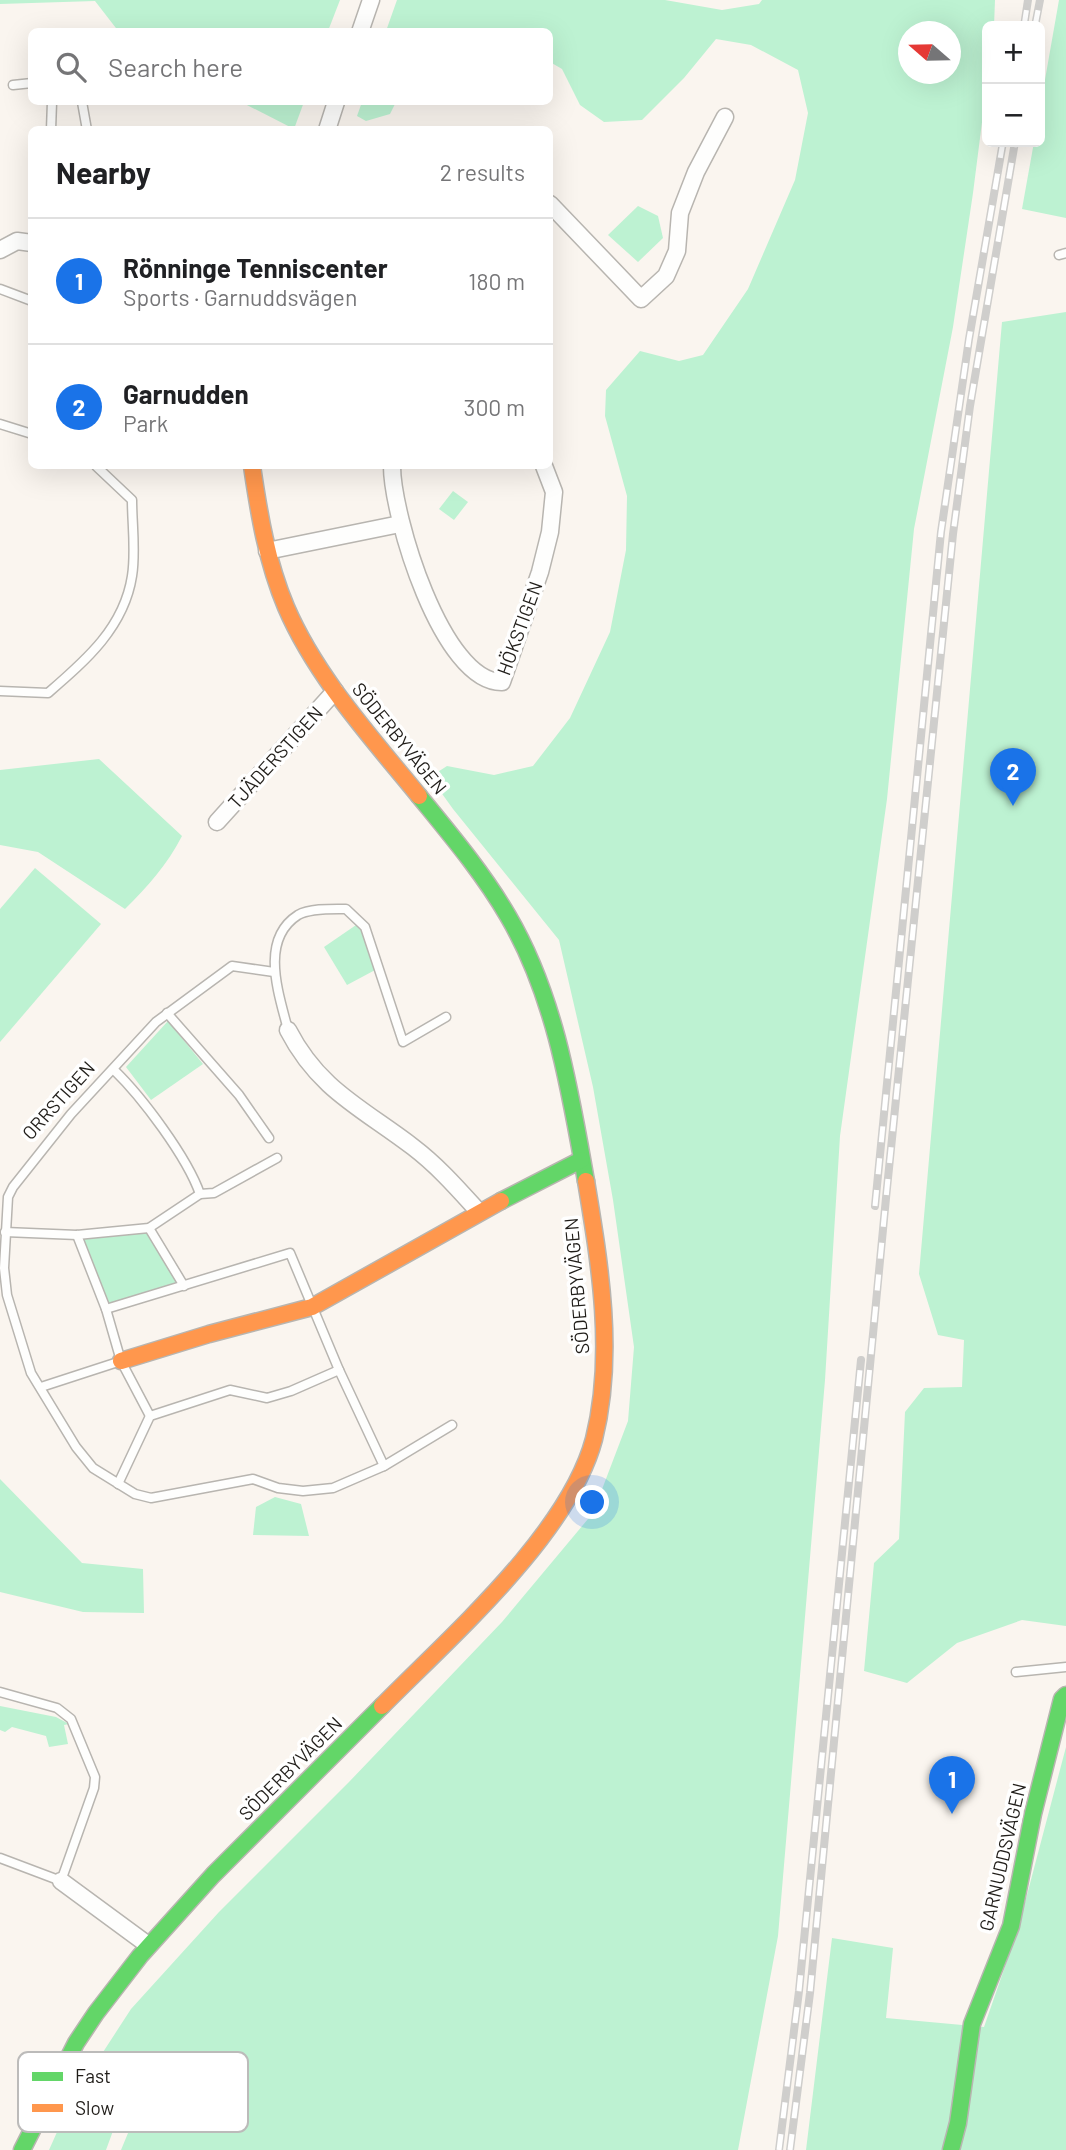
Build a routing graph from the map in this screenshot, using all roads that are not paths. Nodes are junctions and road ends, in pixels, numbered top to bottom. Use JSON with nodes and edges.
{"nodes":[{"id":1,"x":371,"y":0,"type":"edge"},
{"id":2,"x":361,"y":28,"type":"edge"},
{"id":3,"x":28,"y":83,"type":"edge"},
{"id":4,"x":13,"y":85,"type":"dead end"},
{"id":5,"x":52,"y":105,"type":"edge"},
{"id":6,"x":83,"y":105,"type":"edge"},
{"id":7,"x":335,"y":105,"type":"edge"},
{"id":8,"x":724,"y":117,"type":"dead end"},
{"id":9,"x":51,"y":126,"type":"edge"},
{"id":10,"x":86,"y":126,"type":"edge"},
{"id":11,"x":328,"y":126,"type":"edge"},
{"id":12,"x":553,"y":208,"type":"edge"},
{"id":13,"x":28,"y":242,"type":"edge"},
{"id":14,"x":0,"y":250,"type":"edge"},
{"id":15,"x":0,"y":289,"type":"edge"},
{"id":16,"x":28,"y":300,"type":"edge"},
{"id":17,"x":0,"y":424,"type":"edge"},
{"id":18,"x":28,"y":432,"type":"edge"},
{"id":19,"x":99,"y":469,"type":"edge"},
{"id":20,"x":253,"y":469,"type":"edge"},
{"id":21,"x":392,"y":469,"type":"edge"},
{"id":22,"x":545,"y":469,"type":"edge"},
{"id":23,"x":400,"y":523,"type":"junction"},
{"id":24,"x":267,"y":551,"type":"junction"},
{"id":25,"x":0,"y":691,"type":"edge"},
{"id":26,"x":335,"y":691,"type":"junction"},
{"id":27,"x":217,"y":822,"type":"dead end"},
{"id":28,"x":274,"y":972,"type":"junction"},
{"id":29,"x":167,"y":1013,"type":"junction"},
{"id":30,"x":446,"y":1017,"type":"dead end"},
{"id":31,"x":288,"y":1030,"type":"joint"},
{"id":32,"x":114,"y":1070,"type":"junction"},
{"id":33,"x":269,"y":1139,"type":"dead end"},
{"id":34,"x":277,"y":1157,"type":"dead end"},
{"id":35,"x":582,"y":1160,"type":"junction"},
{"id":36,"x":200,"y":1194,"type":"junction"},
{"id":37,"x":479,"y":1212,"type":"junction"},
{"id":38,"x":149,"y":1228,"type":"junction"},
{"id":39,"x":5,"y":1232,"type":"junction"},
{"id":40,"x":77,"y":1235,"type":"junction"},
{"id":41,"x":184,"y":1286,"type":"junction"},
{"id":42,"x":312,"y":1307,"type":"junction"},
{"id":43,"x":106,"y":1309,"type":"junction"},
{"id":44,"x":121,"y":1361,"type":"junction"},
{"id":45,"x":339,"y":1370,"type":"junction"},
{"id":46,"x":41,"y":1387,"type":"junction"},
{"id":47,"x":150,"y":1416,"type":"junction"},
{"id":48,"x":452,"y":1425,"type":"dead end"},
{"id":49,"x":384,"y":1466,"type":"junction"},
{"id":50,"x":118,"y":1484,"type":"junction"},
{"id":51,"x":1066,"y":1667,"type":"edge"},
{"id":52,"x":1016,"y":1672,"type":"dead end"},
{"id":53,"x":0,"y":1692,"type":"edge"},
{"id":54,"x":1066,"y":1695,"type":"edge"},
{"id":55,"x":0,"y":1858,"type":"edge"},
{"id":56,"x":61,"y":1881,"type":"junction"},
{"id":57,"x":148,"y":1945,"type":"junction"},
{"id":58,"x":71,"y":2052,"type":"edge"},
{"id":59,"x":31,"y":2132,"type":"edge"},
{"id":60,"x":22,"y":2150,"type":"edge"},
{"id":61,"x":951,"y":2150,"type":"edge"}],
"edges":[{"from":1,"to":2,"type":"street"},
{"from":3,"to":4,"type":"lane"},
{"from":5,"to":9,"type":"lane"},
{"from":6,"to":10,"type":"lane"},
{"from":7,"to":11,"type":"street"},
{"from":8,"to":12,"type":"street"},
{"from":13,"to":14,"type":"street"},
{"from":15,"to":16,"type":"lane"},
{"from":17,"to":18,"type":"lane"},
{"from":19,"to":25,"type":"lane"},
{"from":20,"to":24,"type":"street","name":"SÖDERBYVÄGEN"},
{"from":21,"to":23,"type":"street","name":"HÖKSTIGEN"},
{"from":22,"to":23,"type":"street","name":"HÖKSTIGEN"},
{"from":23,"to":24,"type":"street"},
{"from":24,"to":26,"type":"street","name":"SÖDERBYVÄGEN"},
{"from":26,"to":27,"type":"street","name":"TJÄDERSTIGEN"},
{"from":26,"to":35,"type":"street","name":"SÖDERBYVÄGEN"},
{"from":28,"to":29,"type":"lane","name":"ORRSTIGEN"},
{"from":28,"to":30,"type":"lane"},
{"from":28,"to":31,"type":"lane"},
{"from":29,"to":32,"type":"lane","name":"ORRSTIGEN"},
{"from":29,"to":33,"type":"lane"},
{"from":31,"to":37,"type":"street"},
{"from":32,"to":36,"type":"lane"},
{"from":32,"to":39,"type":"lane","name":"ORRSTIGEN"},
{"from":34,"to":36,"type":"lane"},
{"from":35,"to":37,"type":"street"},
{"from":35,"to":57,"type":"street","name":"SÖDERBYVÄGEN"},
{"from":36,"to":38,"type":"lane"},
{"from":37,"to":42,"type":"street"},
{"from":38,"to":40,"type":"lane"},
{"from":38,"to":41,"type":"lane"},
{"from":39,"to":40,"type":"lane"},
{"from":39,"to":46,"type":"lane","name":"ORRSTIGEN"},
{"from":40,"to":43,"type":"lane"},
{"from":41,"to":42,"type":"lane"},
{"from":41,"to":43,"type":"lane"},
{"from":42,"to":44,"type":"street"},
{"from":42,"to":45,"type":"lane"},
{"from":43,"to":44,"type":"lane"},
{"from":44,"to":46,"type":"lane"},
{"from":44,"to":47,"type":"lane"},
{"from":45,"to":47,"type":"lane"},
{"from":45,"to":49,"type":"lane"},
{"from":46,"to":50,"type":"lane","name":"ORRSTIGEN"},
{"from":47,"to":50,"type":"lane"},
{"from":48,"to":49,"type":"lane","name":"ORRSTIGEN"},
{"from":49,"to":50,"type":"lane","name":"ORRSTIGEN"},
{"from":51,"to":52,"type":"lane"},
{"from":53,"to":56,"type":"lane"},
{"from":54,"to":61,"type":"street","name":"GARNUDDSVÄGEN"},
{"from":55,"to":56,"type":"lane"},
{"from":56,"to":57,"type":"street"},
{"from":57,"to":58,"type":"street","name":"SÖDERBYVÄGEN"},
{"from":59,"to":60,"type":"street","name":"SÖDERBYVÄGEN"}]}
